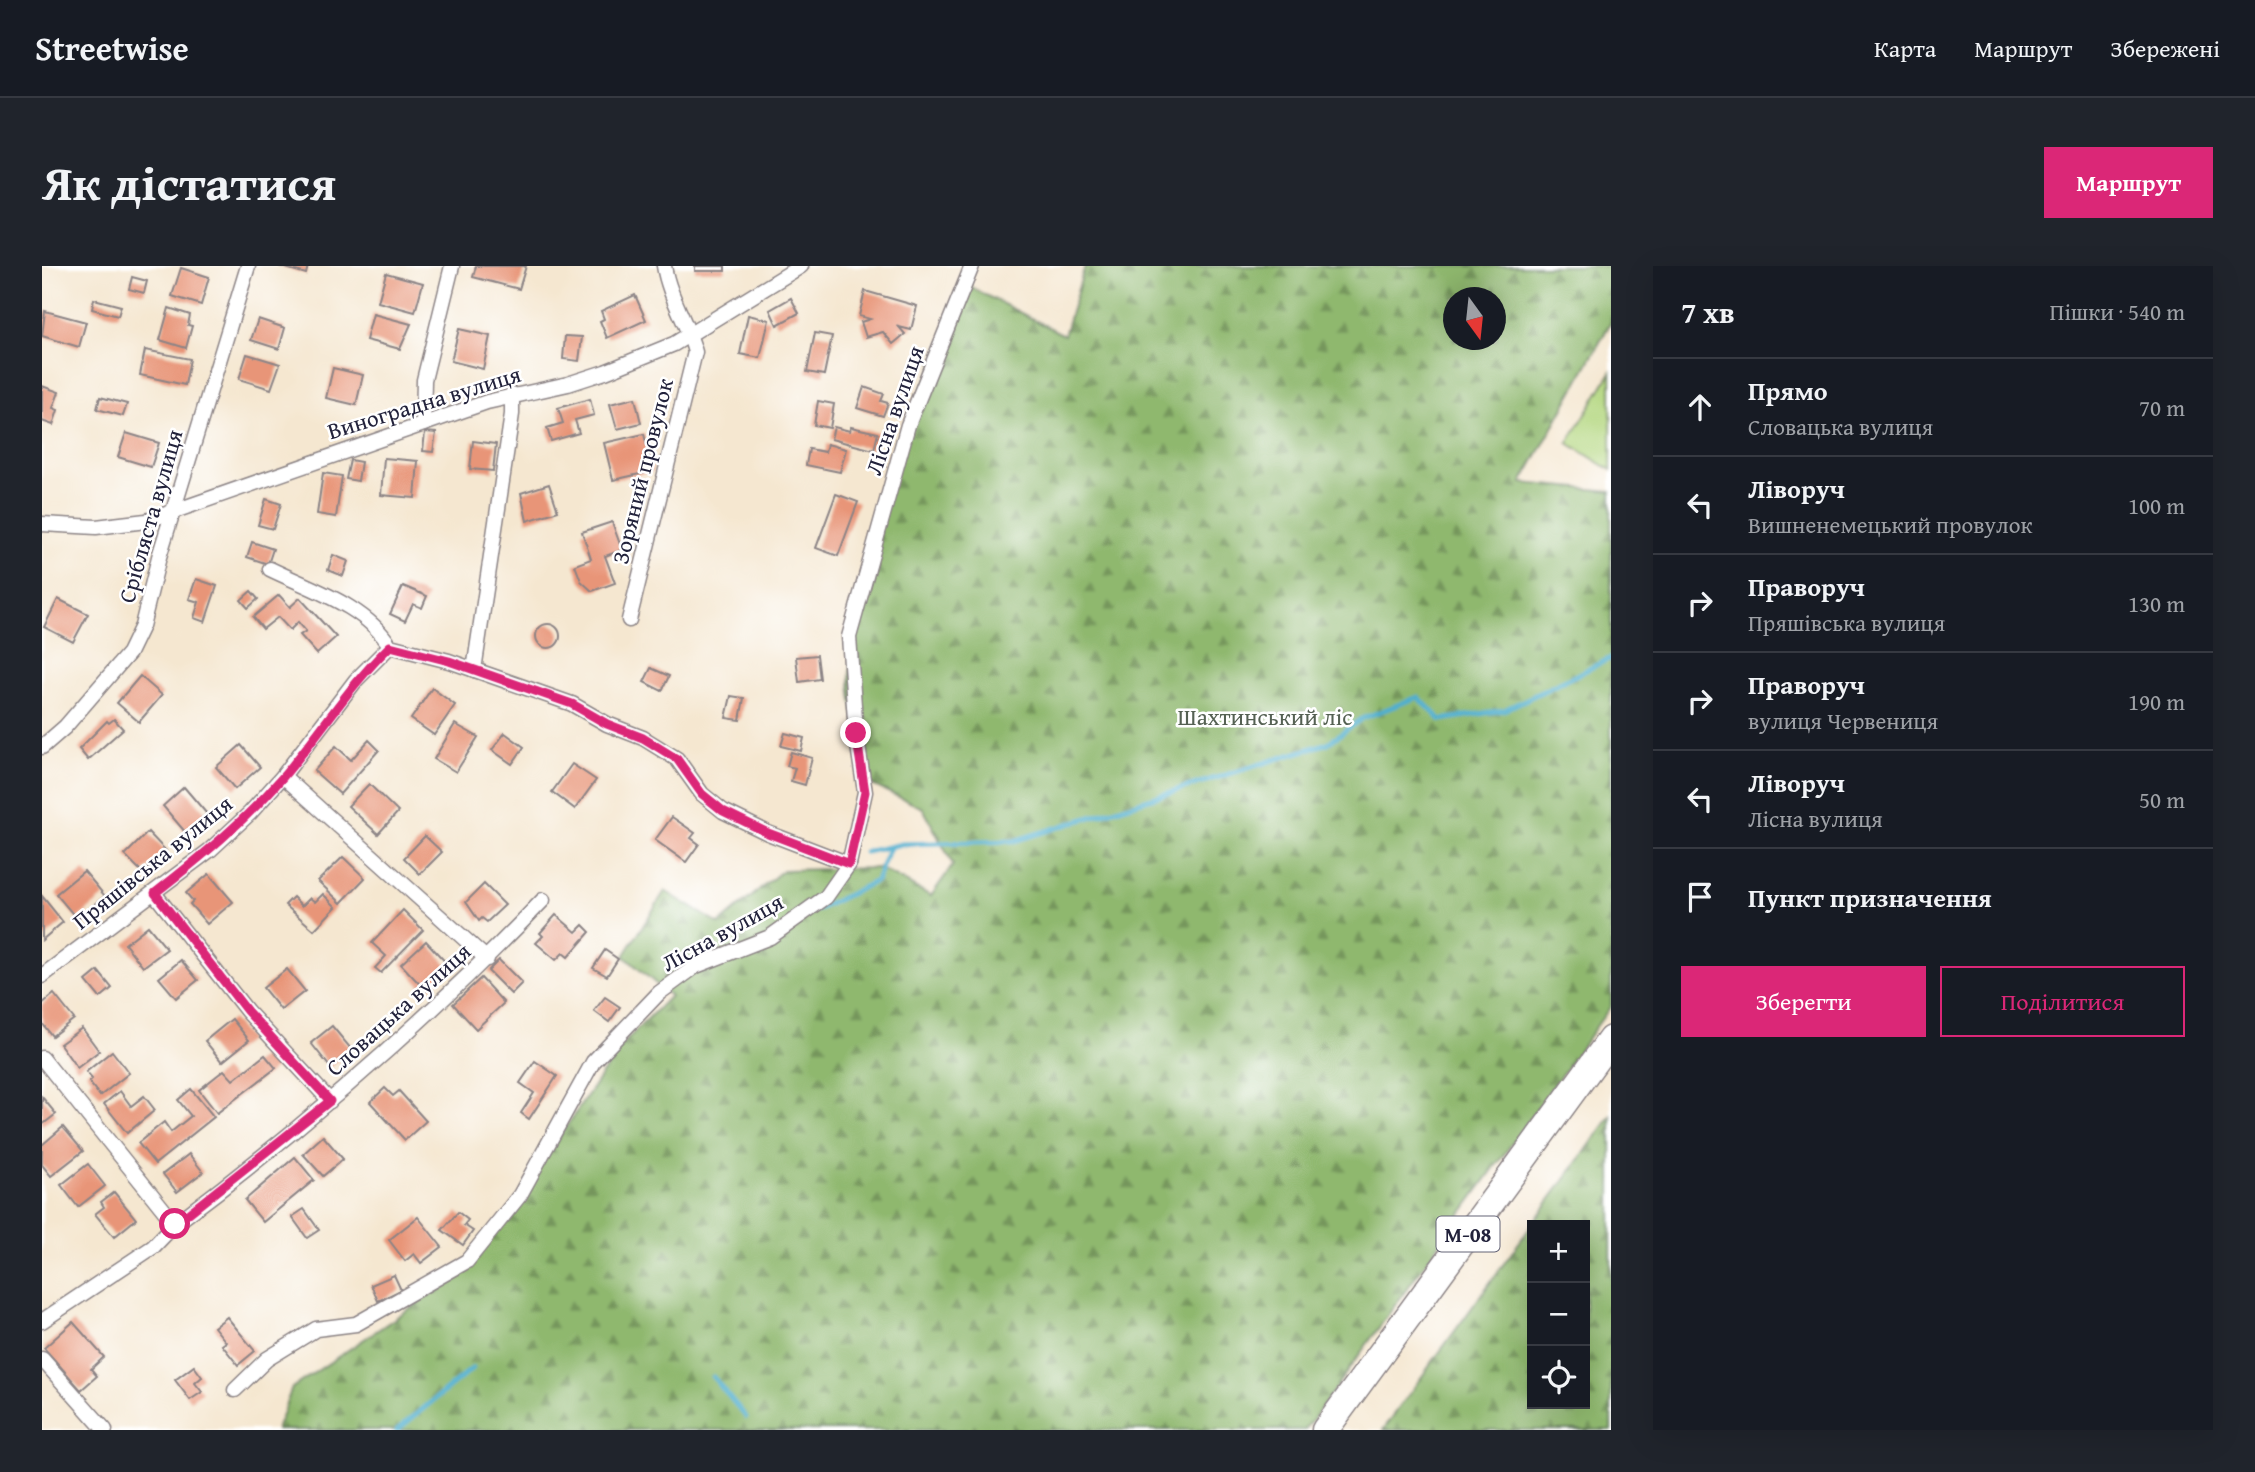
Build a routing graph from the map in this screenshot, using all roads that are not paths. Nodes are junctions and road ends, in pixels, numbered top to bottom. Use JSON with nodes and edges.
{"nodes":[{"id":1,"x":248,"y":266,"type":"edge"},
{"id":2,"x":452,"y":266,"type":"edge"},
{"id":3,"x":664,"y":266,"type":"edge"},
{"id":4,"x":801,"y":266,"type":"edge"},
{"id":5,"x":972,"y":266,"type":"edge"},
{"id":6,"x":690,"y":333,"type":"junction"},
{"id":7,"x":512,"y":394,"type":"junction"},
{"id":8,"x":423,"y":424,"type":"junction"},
{"id":9,"x":174,"y":512,"type":"junction"},
{"id":10,"x":42,"y":524,"type":"edge"},
{"id":11,"x":270,"y":569,"type":"dead end"},
{"id":12,"x":629,"y":620,"type":"dead end"},
{"id":13,"x":390,"y":646,"type":"junction"},
{"id":14,"x":474,"y":670,"type":"junction"},
{"id":15,"x":42,"y":747,"type":"edge"},
{"id":16,"x":283,"y":776,"type":"junction"},
{"id":17,"x":849,"y":864,"type":"junction"},
{"id":18,"x":155,"y":893,"type":"junction"},
{"id":19,"x":543,"y":900,"type":"dead end"},
{"id":20,"x":487,"y":959,"type":"junction"},
{"id":21,"x":42,"y":976,"type":"edge"},
{"id":22,"x":1611,"y":1038,"type":"edge"},
{"id":23,"x":42,"y":1058,"type":"edge"},
{"id":24,"x":330,"y":1101,"type":"junction"},
{"id":25,"x":175,"y":1224,"type":"junction"},
{"id":26,"x":42,"y":1321,"type":"edge"},
{"id":27,"x":42,"y":1359,"type":"edge"},
{"id":28,"x":234,"y":1390,"type":"dead end"},
{"id":29,"x":105,"y":1430,"type":"edge"},
{"id":30,"x":1325,"y":1430,"type":"edge"}],
"edges":[{"from":1,"to":9,"type":"street","name":"Срібляста вулиця"},
{"from":2,"to":8,"type":"street"},
{"from":3,"to":6,"type":"street"},
{"from":4,"to":6,"type":"street","name":"Виноградна вулиця"},
{"from":5,"to":17,"type":"street","name":"Лісна вулиця"},
{"from":6,"to":7,"type":"street","name":"Виноградна вулиця"},
{"from":6,"to":12,"type":"street","name":"Зоряний провулок"},
{"from":7,"to":8,"type":"street","name":"Виноградна вулиця"},
{"from":7,"to":14,"type":"street"},
{"from":8,"to":9,"type":"street","name":"Виноградна вулиця"},
{"from":9,"to":10,"type":"street","name":"Виноградна вулиця"},
{"from":9,"to":15,"type":"street","name":"Срібляста вулиця"},
{"from":11,"to":13,"type":"street"},
{"from":13,"to":14,"type":"street"},
{"from":13,"to":16,"type":"street","name":"Пряшівська вулиця"},
{"from":14,"to":17,"type":"street"},
{"from":16,"to":18,"type":"street","name":"Пряшівська вулиця"},
{"from":16,"to":20,"type":"street"},
{"from":17,"to":28,"type":"street","name":"Лісна вулиця"},
{"from":18,"to":21,"type":"street","name":"Пряшівська вулиця"},
{"from":18,"to":24,"type":"street"},
{"from":19,"to":20,"type":"street","name":"Словацька вулиця"},
{"from":20,"to":24,"type":"street","name":"Словацька вулиця"},
{"from":22,"to":30,"type":"highway","number":"М-08"},
{"from":23,"to":25,"type":"street"},
{"from":24,"to":25,"type":"street","name":"Словацька вулиця"},
{"from":25,"to":26,"type":"street","name":"Словацька вулиця"},
{"from":27,"to":29,"type":"street"}]}
